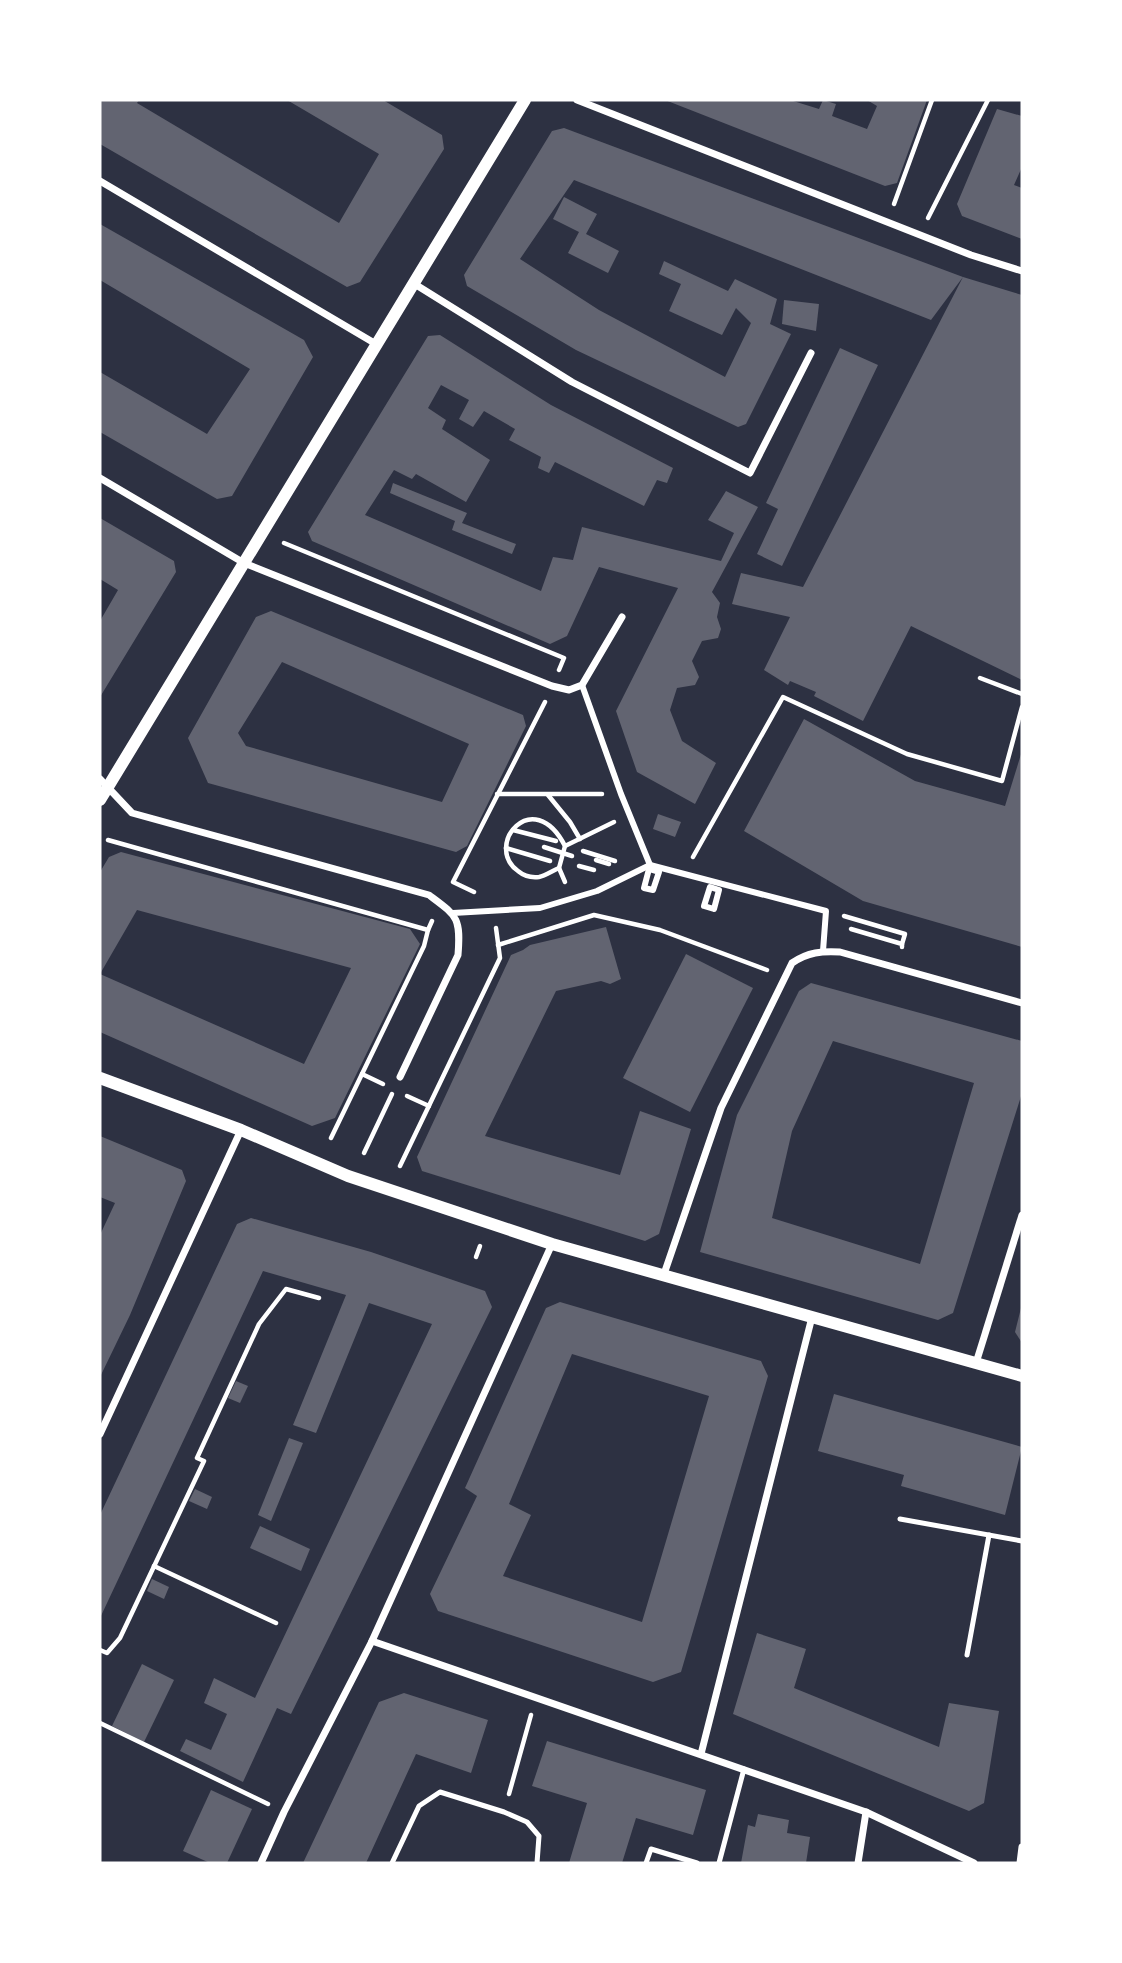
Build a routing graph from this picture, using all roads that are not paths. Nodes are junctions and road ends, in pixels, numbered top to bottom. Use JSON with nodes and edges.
{"nodes":[{"id":1,"x":525,"y":100,"type":"edge"},
{"id":2,"x":577,"y":100,"type":"edge"},
{"id":3,"x":100,"y":181,"type":"edge"},
{"id":4,"x":1022,"y":271,"type":"edge"},
{"id":5,"x":413,"y":283,"type":"junction"},
{"id":6,"x":376,"y":344,"type":"junction"},
{"id":7,"x":811,"y":353,"type":"dead end"},
{"id":8,"x":100,"y":478,"type":"edge"},
{"id":9,"x":244,"y":563,"type":"junction"},
{"id":10,"x":622,"y":617,"type":"dead end"},
{"id":11,"x":582,"y":685,"type":"junction"},
{"id":12,"x":104,"y":783,"type":"edge"},
{"id":13,"x":100,"y":800,"type":"edge"},
{"id":14,"x":650,"y":867,"type":"junction"},
{"id":15,"x":453,"y":913,"type":"junction"},
{"id":16,"x":824,"y":951,"type":"junction"},
{"id":17,"x":1022,"y":1003,"type":"edge"},
{"id":18,"x":400,"y":1077,"type":"road end"},
{"id":19,"x":100,"y":1078,"type":"edge"},
{"id":20,"x":241,"y":1130,"type":"junction"},
{"id":21,"x":1022,"y":1215,"type":"edge"},
{"id":22,"x":552,"y":1244,"type":"junction"},
{"id":23,"x":664,"y":1274,"type":"junction"},
{"id":24,"x":812,"y":1317,"type":"junction"},
{"id":25,"x":976,"y":1363,"type":"junction"},
{"id":26,"x":1022,"y":1376,"type":"edge"},
{"id":27,"x":100,"y":1434,"type":"edge"},
{"id":28,"x":900,"y":1519,"type":"dead end"},
{"id":29,"x":989,"y":1535,"type":"junction"},
{"id":30,"x":1022,"y":1541,"type":"edge"},
{"id":31,"x":372,"y":1641,"type":"junction"},
{"id":32,"x":967,"y":1655,"type":"dead end"},
{"id":33,"x":701,"y":1754,"type":"junction"},
{"id":34,"x":744,"y":1769,"type":"junction"},
{"id":35,"x":866,"y":1812,"type":"junction"},
{"id":36,"x":1022,"y":1847,"type":"edge"},
{"id":37,"x":261,"y":1863,"type":"edge"},
{"id":38,"x":392,"y":1863,"type":"edge"},
{"id":39,"x":537,"y":1863,"type":"edge"},
{"id":40,"x":646,"y":1863,"type":"edge"},
{"id":41,"x":696,"y":1863,"type":"edge"},
{"id":42,"x":719,"y":1863,"type":"edge"},
{"id":43,"x":858,"y":1863,"type":"edge"},
{"id":44,"x":974,"y":1863,"type":"edge"},
{"id":45,"x":1020,"y":1863,"type":"edge"}],
"edges":[{"from":1,"to":5,"type":"street"},
{"from":2,"to":4,"type":"street"},
{"from":3,"to":6,"type":"street"},
{"from":5,"to":6,"type":"street"},
{"from":5,"to":7,"type":"street"},
{"from":6,"to":9,"type":"street"},
{"from":8,"to":9,"type":"street"},
{"from":9,"to":11,"type":"street"},
{"from":9,"to":12,"type":"street"},
{"from":10,"to":11,"type":"street"},
{"from":11,"to":14,"type":"street"},
{"from":12,"to":13,"type":"street"},
{"from":12,"to":15,"type":"street"},
{"from":14,"to":15,"type":"street"},
{"from":14,"to":16,"type":"street"},
{"from":15,"to":18,"type":"street"},
{"from":16,"to":17,"type":"street"},
{"from":16,"to":23,"type":"street"},
{"from":19,"to":20,"type":"street"},
{"from":20,"to":22,"type":"street"},
{"from":20,"to":27,"type":"street"},
{"from":21,"to":25,"type":"street"},
{"from":22,"to":23,"type":"street"},
{"from":22,"to":31,"type":"street"},
{"from":23,"to":24,"type":"street"},
{"from":24,"to":25,"type":"street"},
{"from":24,"to":33,"type":"street"},
{"from":25,"to":26,"type":"street"},
{"from":28,"to":29,"type":"lane"},
{"from":29,"to":30,"type":"lane"},
{"from":29,"to":32,"type":"lane"},
{"from":31,"to":33,"type":"street"},
{"from":31,"to":37,"type":"street"},
{"from":33,"to":34,"type":"street"},
{"from":34,"to":35,"type":"street"},
{"from":34,"to":42,"type":"lane"},
{"from":35,"to":43,"type":"street"},
{"from":35,"to":44,"type":"street"},
{"from":36,"to":45,"type":"street"},
{"from":38,"to":39,"type":"lane"},
{"from":40,"to":41,"type":"lane"}]}
